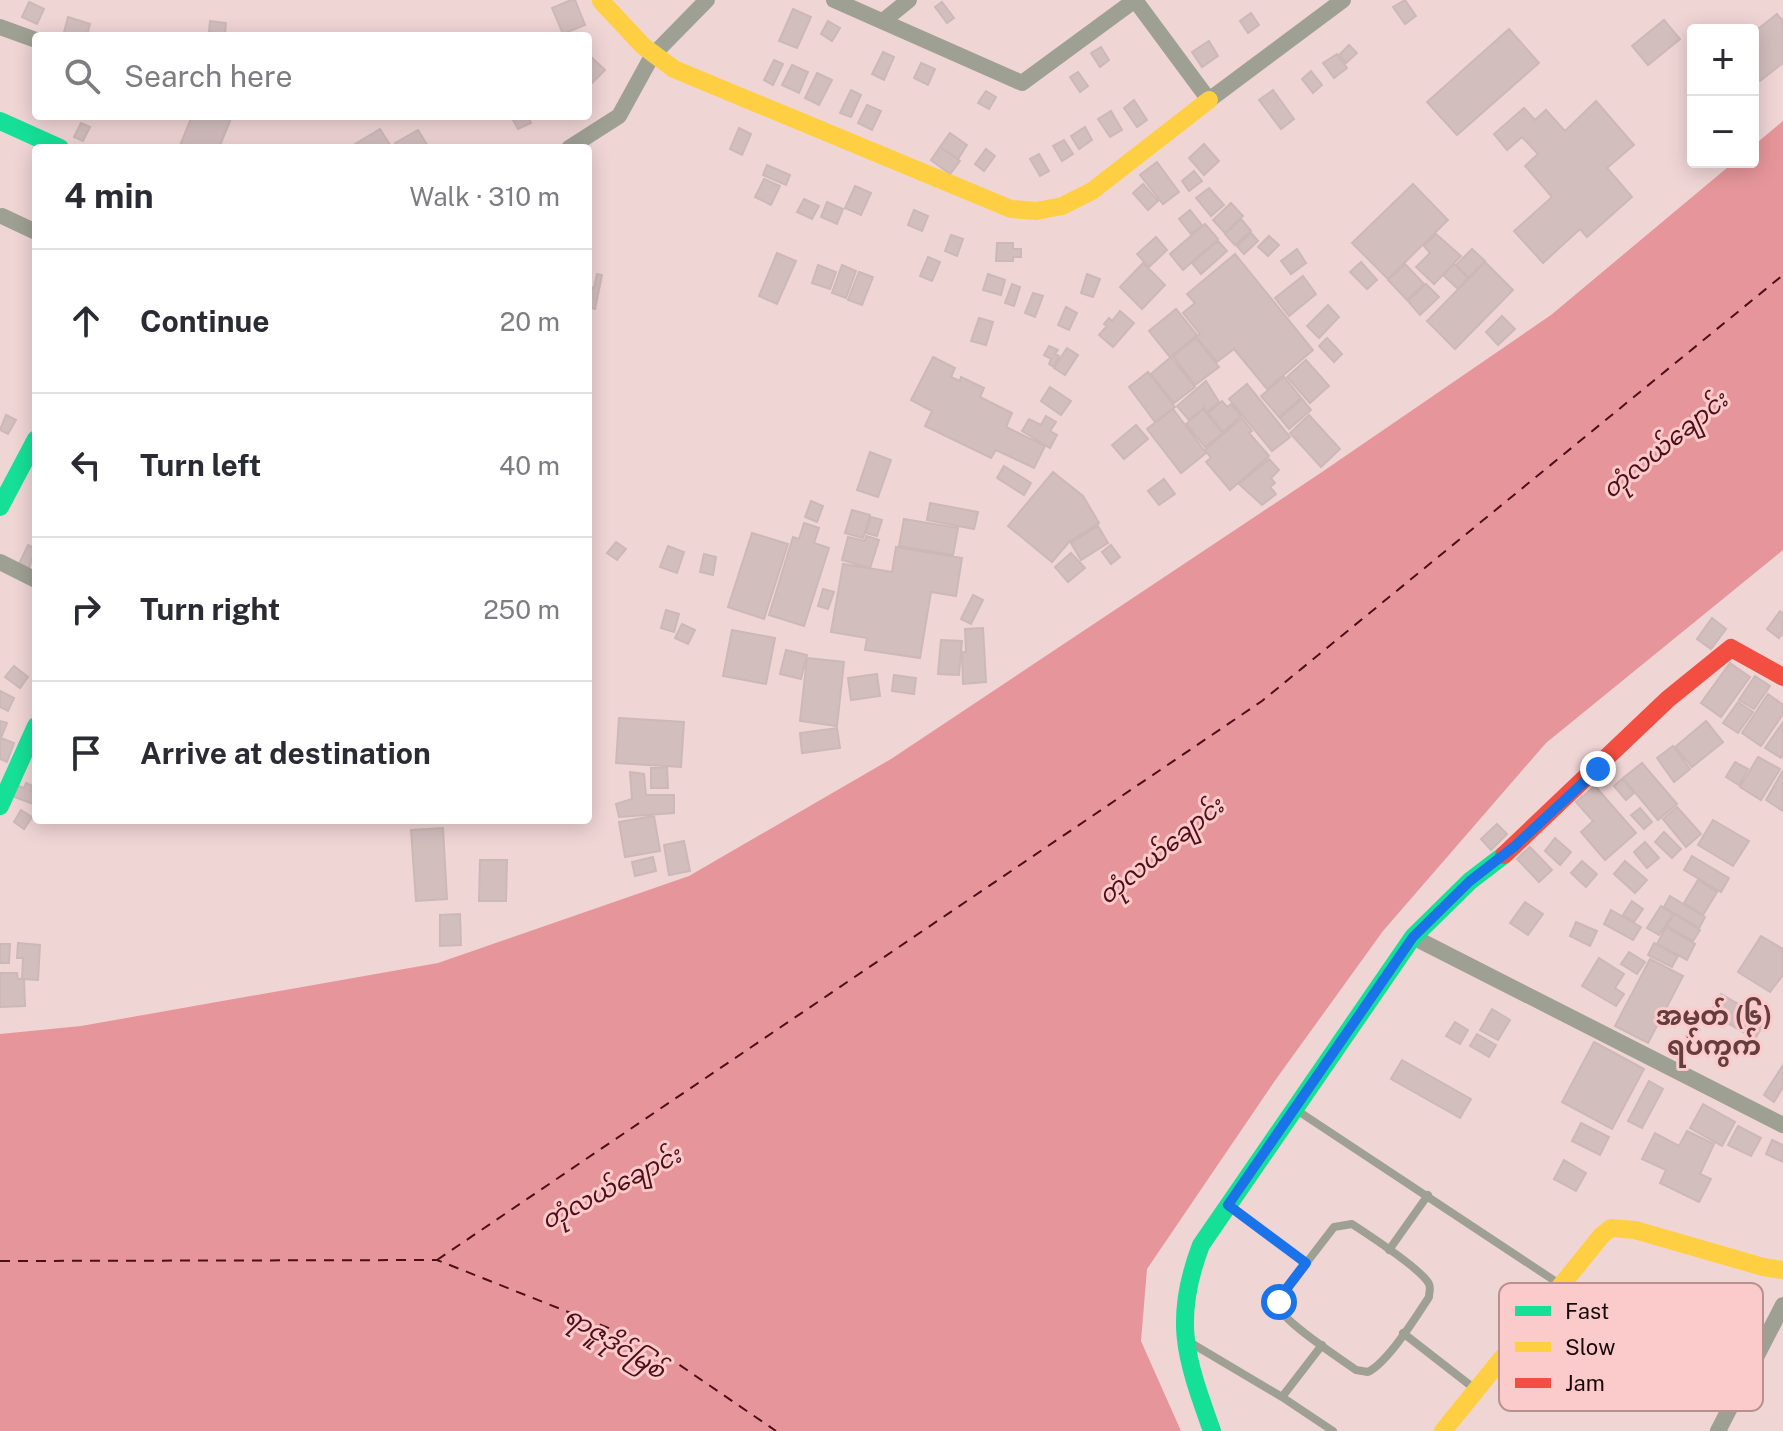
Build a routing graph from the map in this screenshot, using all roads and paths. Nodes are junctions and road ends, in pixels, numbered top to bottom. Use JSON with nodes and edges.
{"nodes":[{"id":1,"x":707,"y":0,"type":"edge"},
{"id":2,"x":834,"y":0,"type":"edge"},
{"id":3,"x":909,"y":0,"type":"edge"},
{"id":4,"x":1343,"y":0,"type":"edge"},
{"id":5,"x":601,"y":1,"type":"edge"},
{"id":6,"x":883,"y":21,"type":"junction"},
{"id":7,"x":0,"y":27,"type":"edge"},
{"id":8,"x":32,"y":39,"type":"edge"},
{"id":9,"x":652,"y":56,"type":"junction"},
{"id":10,"x":1209,"y":100,"type":"junction"},
{"id":11,"x":0,"y":121,"type":"edge"},
{"id":12,"x":51,"y":144,"type":"edge"},
{"id":13,"x":575,"y":144,"type":"edge"},
{"id":14,"x":2,"y":216,"type":"dead end"},
{"id":15,"x":32,"y":230,"type":"edge"},
{"id":16,"x":32,"y":447,"type":"edge"},
{"id":17,"x":0,"y":507,"type":"edge"},
{"id":18,"x":0,"y":562,"type":"edge"},
{"id":19,"x":32,"y":578,"type":"edge"},
{"id":20,"x":1783,"y":677,"type":"edge"},
{"id":21,"x":32,"y":735,"type":"edge"},
{"id":22,"x":0,"y":806,"type":"edge"},
{"id":23,"x":1413,"y":937,"type":"junction"},
{"id":24,"x":1294,"y":1109,"type":"junction"},
{"id":25,"x":1783,"y":1125,"type":"edge"},
{"id":26,"x":1428,"y":1195,"type":"junction"},
{"id":27,"x":1228,"y":1205,"type":"junction"},
{"id":28,"x":1389,"y":1250,"type":"junction"},
{"id":29,"x":1306,"y":1263,"type":"junction"},
{"id":30,"x":1783,"y":1270,"type":"edge"},
{"id":31,"x":1558,"y":1283,"type":"edge"},
{"id":32,"x":1563,"y":1283,"type":"edge"},
{"id":33,"x":1783,"y":1305,"type":"edge"},
{"id":34,"x":1403,"y":1333,"type":"junction"},
{"id":35,"x":1183,"y":1338,"type":"junction"},
{"id":36,"x":1763,"y":1344,"type":"edge"},
{"id":37,"x":1322,"y":1345,"type":"junction"},
{"id":38,"x":1499,"y":1362,"type":"edge"},
{"id":39,"x":1476,"y":1390,"type":"junction"},
{"id":40,"x":1282,"y":1397,"type":"junction"},
{"id":41,"x":1728,"y":1411,"type":"edge"},
{"id":42,"x":1212,"y":1431,"type":"edge"},
{"id":43,"x":1333,"y":1431,"type":"edge"},
{"id":44,"x":1443,"y":1431,"type":"edge"},
{"id":45,"x":1718,"y":1431,"type":"edge"}],
"edges":[{"from":1,"to":9,"type":"street"},
{"from":2,"to":6,"type":"street"},
{"from":3,"to":6,"type":"street"},
{"from":4,"to":10,"type":"street"},
{"from":5,"to":9,"type":"street"},
{"from":6,"to":10,"type":"street"},
{"from":7,"to":8,"type":"street"},
{"from":9,"to":10,"type":"street"},
{"from":9,"to":13,"type":"street"},
{"from":11,"to":12,"type":"street"},
{"from":14,"to":15,"type":"street"},
{"from":16,"to":17,"type":"street"},
{"from":18,"to":19,"type":"street"},
{"from":20,"to":23,"type":"street"},
{"from":21,"to":22,"type":"street"},
{"from":23,"to":24,"type":"street"},
{"from":23,"to":25,"type":"street"},
{"from":24,"to":26,"type":"lane"},
{"from":24,"to":27,"type":"street"},
{"from":26,"to":28,"type":"lane"},
{"from":26,"to":31,"type":"lane"},
{"from":27,"to":29,"type":"lane"},
{"from":27,"to":35,"type":"street"},
{"from":28,"to":29,"type":"lane"},
{"from":28,"to":34,"type":"lane"},
{"from":29,"to":37,"type":"lane"},
{"from":30,"to":32,"type":"street"},
{"from":33,"to":36,"type":"street"},
{"from":34,"to":37,"type":"lane"},
{"from":34,"to":39,"type":"lane"},
{"from":35,"to":40,"type":"lane"},
{"from":35,"to":42,"type":"street"},
{"from":37,"to":40,"type":"lane"},
{"from":38,"to":39,"type":"street"},
{"from":39,"to":44,"type":"street"},
{"from":40,"to":43,"type":"lane"},
{"from":41,"to":45,"type":"street"}]}
